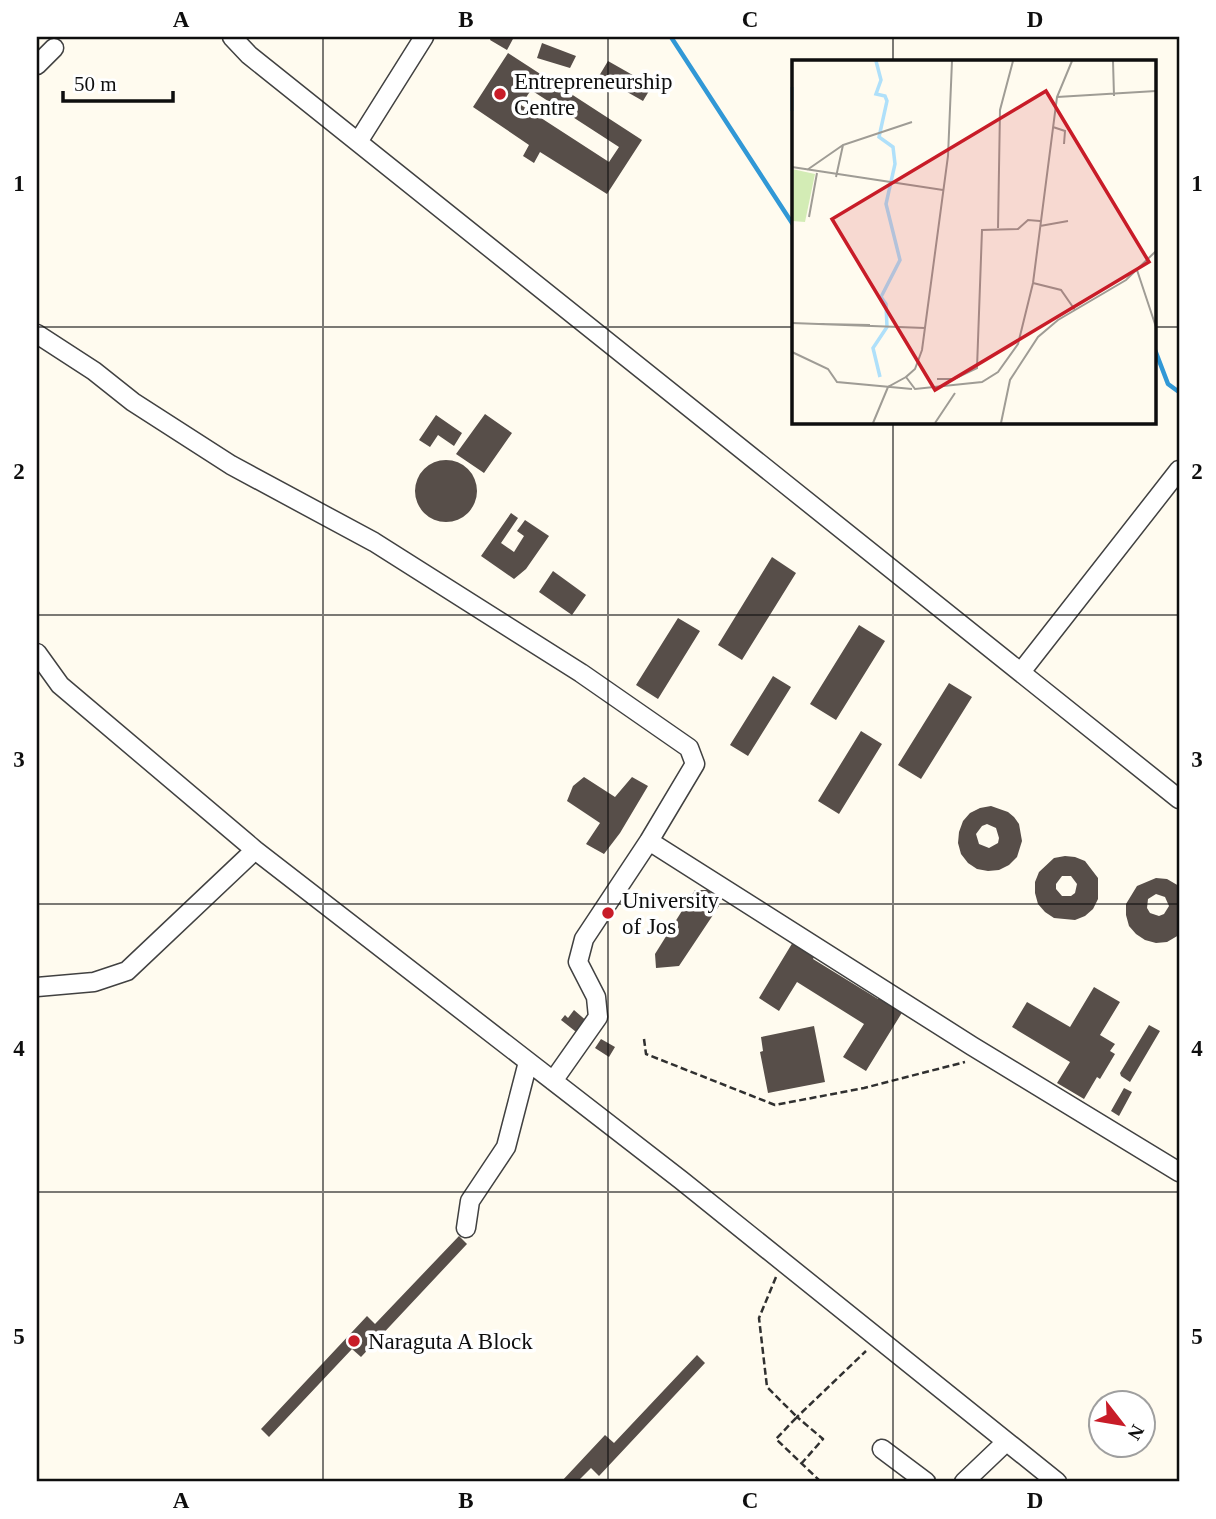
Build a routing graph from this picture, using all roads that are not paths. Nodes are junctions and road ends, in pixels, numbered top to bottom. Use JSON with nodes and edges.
{"nodes":[{"id":1,"x":232,"y":37,"type":"edge"},
{"id":2,"x":424,"y":37,"type":"edge"},
{"id":3,"x":54,"y":48,"type":"dead end"},
{"id":4,"x":37,"y":65,"type":"edge"},
{"id":5,"x":358,"y":142,"type":"junction"},
{"id":6,"x":37,"y":334,"type":"edge"},
{"id":7,"x":1179,"y":470,"type":"edge"},
{"id":8,"x":37,"y":653,"type":"edge"},
{"id":9,"x":1021,"y":672,"type":"junction"},
{"id":10,"x":1179,"y":799,"type":"edge"},
{"id":11,"x":649,"y":841,"type":"junction"},
{"id":12,"x":256,"y":849,"type":"junction"},
{"id":13,"x":37,"y":987,"type":"edge"},
{"id":14,"x":528,"y":1062,"type":"junction"},
{"id":15,"x":553,"y":1081,"type":"junction"},
{"id":16,"x":1179,"y":1172,"type":"edge"},
{"id":17,"x":466,"y":1228,"type":"dead end"},
{"id":18,"x":1006,"y":1442,"type":"junction"},
{"id":19,"x":883,"y":1449,"type":"dead end"},
{"id":20,"x":926,"y":1482,"type":"edge"},
{"id":21,"x":964,"y":1482,"type":"edge"},
{"id":22,"x":1057,"y":1482,"type":"edge"}],
"edges":[{"from":1,"to":5,"type":"lane"},
{"from":2,"to":5,"type":"lane"},
{"from":3,"to":4,"type":"lane"},
{"from":5,"to":9,"type":"lane"},
{"from":6,"to":11,"type":"lane"},
{"from":7,"to":9,"type":"lane"},
{"from":8,"to":12,"type":"lane"},
{"from":9,"to":10,"type":"lane"},
{"from":11,"to":15,"type":"lane"},
{"from":11,"to":16,"type":"lane"},
{"from":12,"to":13,"type":"lane"},
{"from":12,"to":14,"type":"lane"},
{"from":14,"to":15,"type":"lane"},
{"from":14,"to":17,"type":"lane"},
{"from":15,"to":18,"type":"lane"},
{"from":18,"to":21,"type":"lane"},
{"from":18,"to":22,"type":"lane"},
{"from":19,"to":20,"type":"lane"}]}
